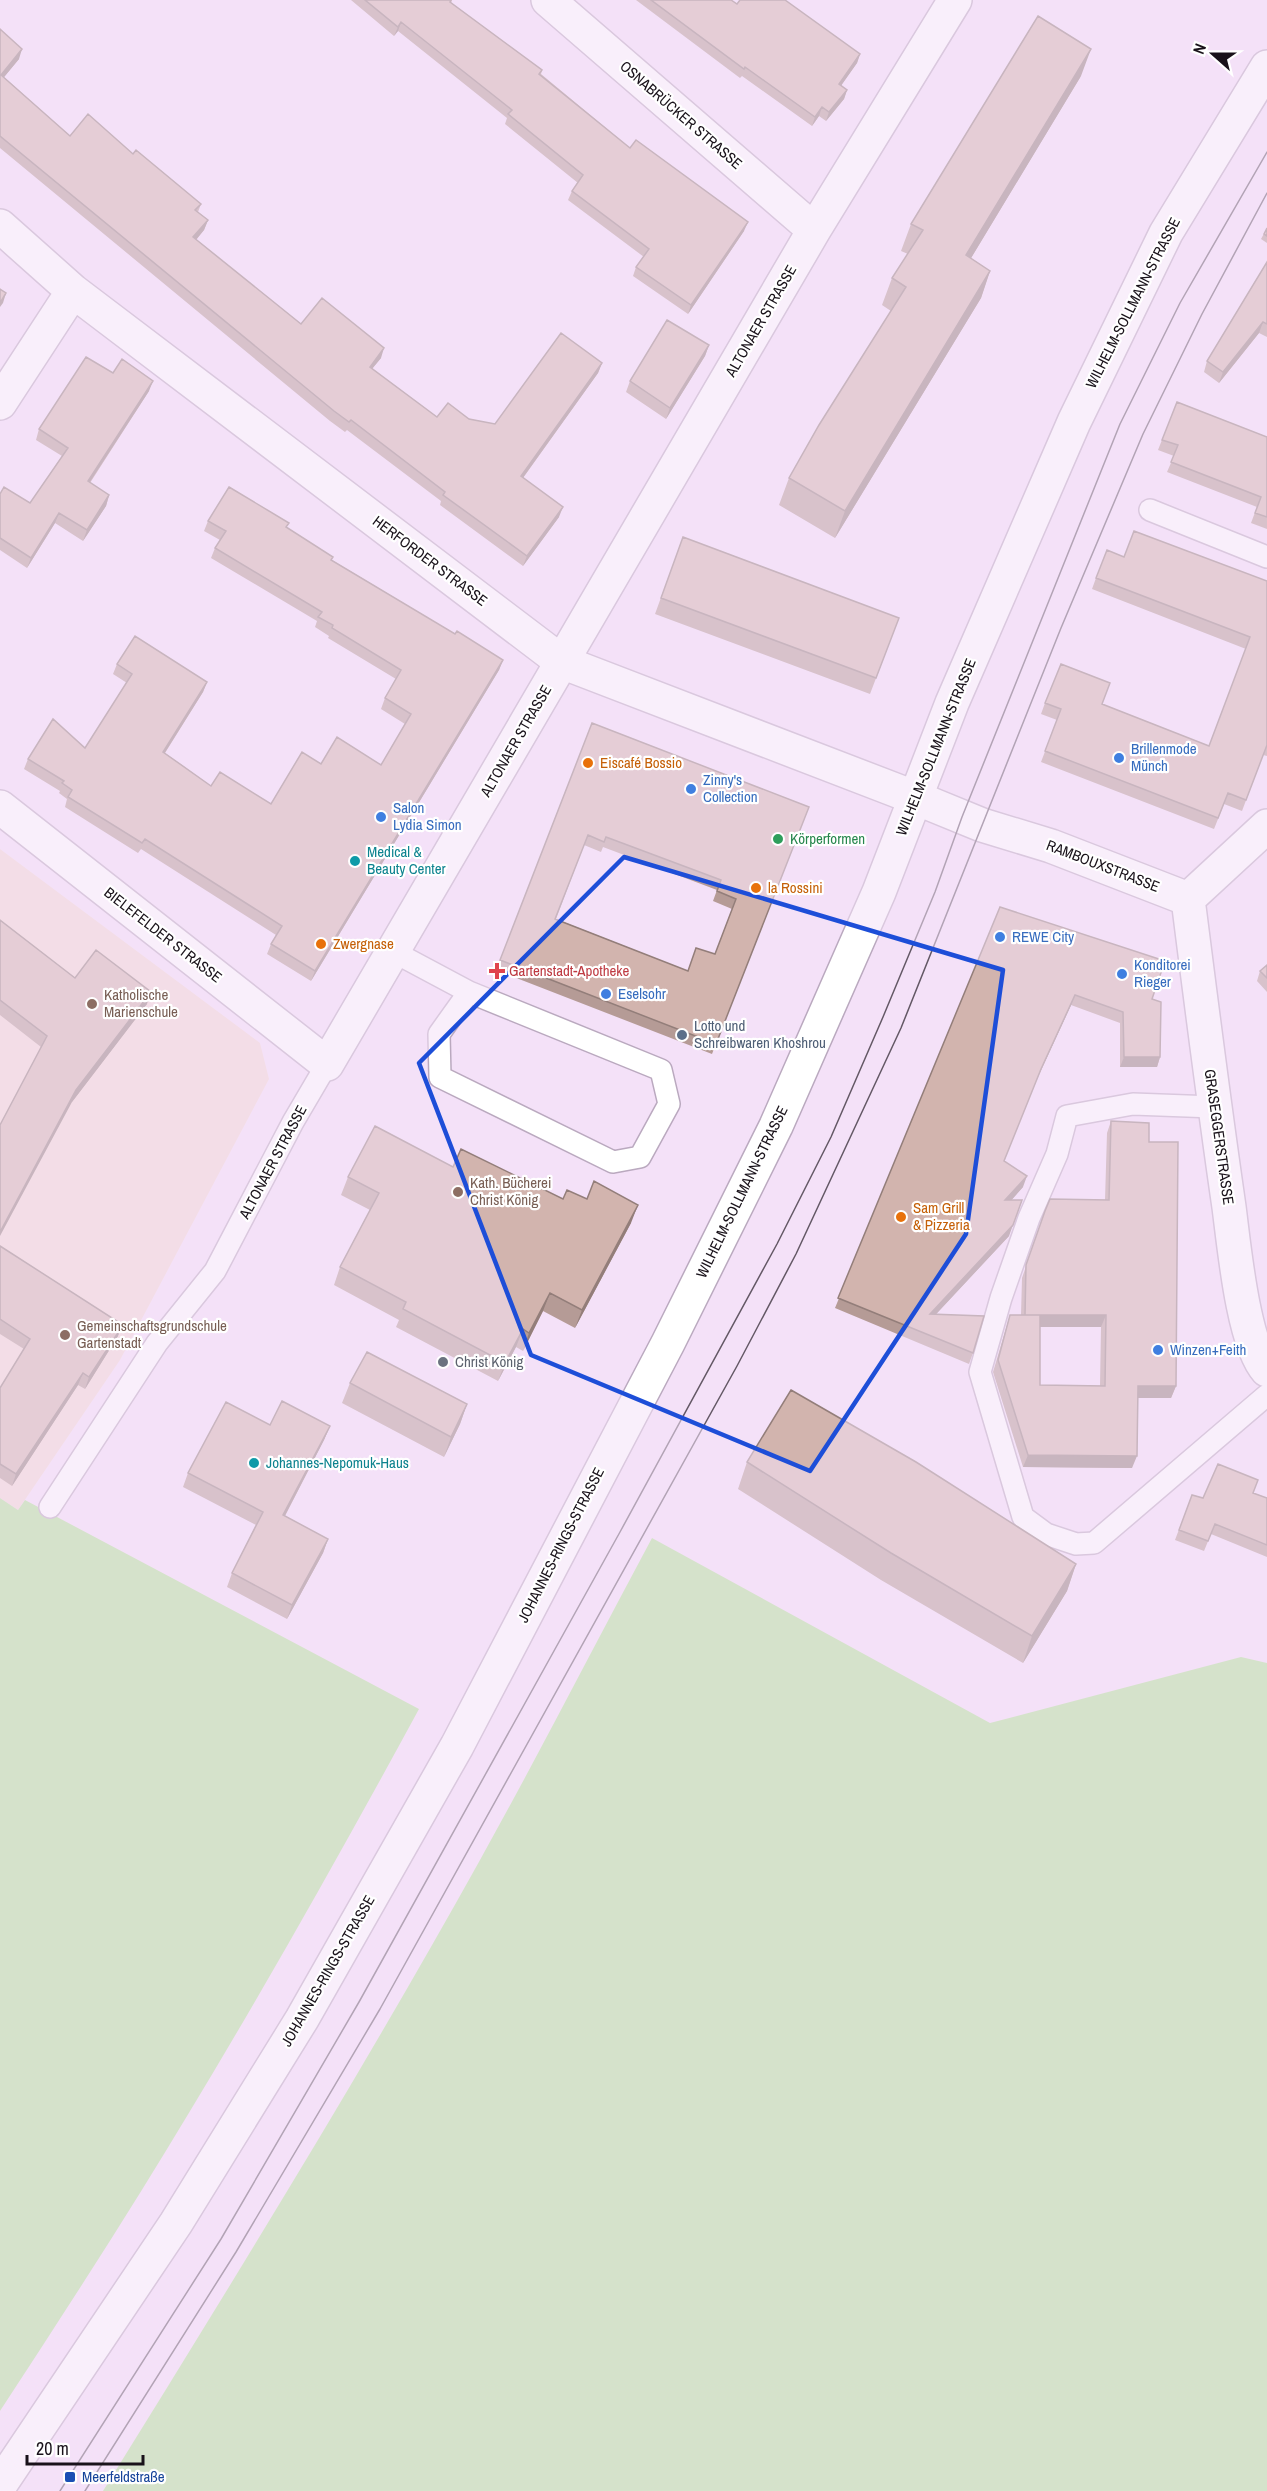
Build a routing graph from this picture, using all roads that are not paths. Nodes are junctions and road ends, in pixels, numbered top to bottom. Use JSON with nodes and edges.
{"nodes":[{"id":1,"x":548,"y":0,"type":"edge"},
{"id":2,"x":955,"y":0,"type":"edge"},
{"id":3,"x":1267,"y":67,"type":"edge"},
{"id":4,"x":0,"y":226,"type":"edge"},
{"id":5,"x":814,"y":230,"type":"junction"},
{"id":6,"x":73,"y":291,"type":"junction"},
{"id":7,"x":0,"y":403,"type":"edge"},
{"id":8,"x":1150,"y":510,"type":"dead end"},
{"id":9,"x":1267,"y":557,"type":"edge"},
{"id":10,"x":562,"y":662,"type":"junction"},
{"id":11,"x":916,"y":798,"type":"junction"},
{"id":12,"x":0,"y":807,"type":"edge"},
{"id":13,"x":1267,"y":826,"type":"edge"},
{"id":14,"x":1188,"y":899,"type":"junction"},
{"id":15,"x":394,"y":952,"type":"junction"},
{"id":16,"x":469,"y":992,"type":"junction"},
{"id":17,"x":327,"y":1064,"type":"junction"},
{"id":18,"x":1214,"y":1107,"type":"junction"},
{"id":19,"x":1267,"y":1370,"type":"edge"},
{"id":20,"x":1267,"y":1395,"type":"edge"},
{"id":21,"x":618,"y":1434,"type":"joint"},
{"id":22,"x":50,"y":1507,"type":"dead end"},
{"id":23,"x":0,"y":2485,"type":"edge"}],
"edges":[{"from":1,"to":5,"type":"street","name":"OSNABRÜCKER STRASSE"},
{"from":2,"to":5,"type":"street","name":"ALTONAER STRASSE"},
{"from":3,"to":11,"type":"street","name":"WILHELM-SOLLMANN-STRASSE"},
{"from":4,"to":6,"type":"street","name":"HERFORDER STRASSE"},
{"from":5,"to":10,"type":"street","name":"ALTONAER STRASSE"},
{"from":6,"to":7,"type":"street"},
{"from":6,"to":10,"type":"street","name":"HERFORDER STRASSE"},
{"from":8,"to":9,"type":"lane"},
{"from":10,"to":11,"type":"street","name":"HERFORDER STRASSE"},
{"from":10,"to":15,"type":"street","name":"ALTONAER STRASSE"},
{"from":11,"to":14,"type":"street","name":"RAMBOUXSTRASSE"},
{"from":11,"to":21,"type":"street","name":"WILHELM-SOLLMANN-STRASSE"},
{"from":12,"to":17,"type":"street","name":"BIELEFELDER STRASSE"},
{"from":13,"to":14,"type":"street"},
{"from":14,"to":18,"type":"street","name":"GRASEGGERSTRASSE"},
{"from":15,"to":16,"type":"lane"},
{"from":15,"to":17,"type":"street","name":"ALTONAER STRASSE"},
{"from":16,"to":16,"type":"lane"},
{"from":17,"to":22,"type":"lane","name":"ALTONAER STRASSE"},
{"from":18,"to":19,"type":"street","name":"GRASEGGERSTRASSE"},
{"from":18,"to":20,"type":"lane"},
{"from":21,"to":23,"type":"street","name":"JOHANNES-RINGS-STRASSE"}]}
